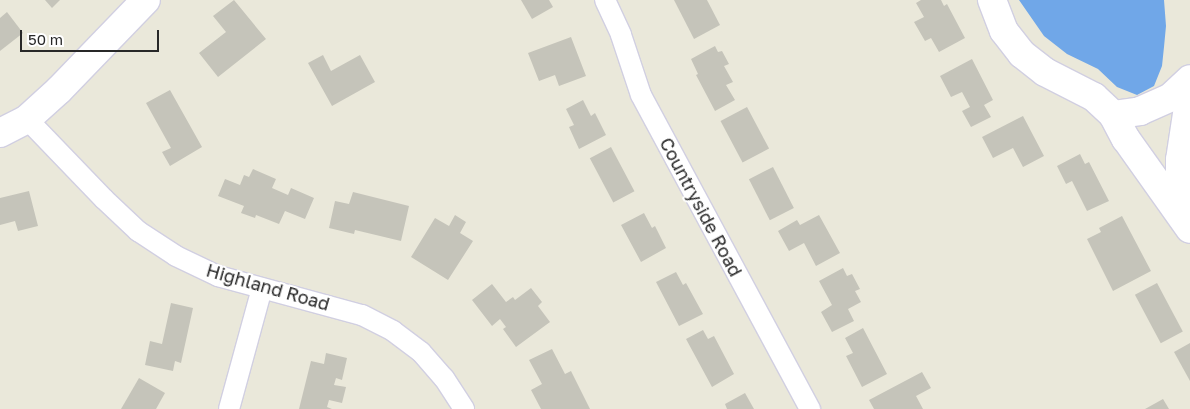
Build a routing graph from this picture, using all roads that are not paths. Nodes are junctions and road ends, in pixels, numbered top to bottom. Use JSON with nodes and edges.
{"nodes":[{"id":1,"x":146,"y":0,"type":"edge"},
{"id":2,"x":605,"y":0,"type":"edge"},
{"id":3,"x":992,"y":0,"type":"edge"},
{"id":4,"x":1190,"y":79,"type":"edge"},
{"id":5,"x":1190,"y":94,"type":"edge"},
{"id":6,"x":1113,"y":115,"type":"junction"},
{"id":7,"x":27,"y":119,"type":"junction"},
{"id":8,"x":0,"y":133,"type":"edge"},
{"id":9,"x":1189,"y":226,"type":"edge"},
{"id":10,"x":262,"y":288,"type":"junction"},
{"id":11,"x":229,"y":409,"type":"edge"},
{"id":12,"x":464,"y":409,"type":"edge"},
{"id":13,"x":810,"y":409,"type":"edge"}],
"edges":[{"from":1,"to":7,"type":"street"},
{"from":2,"to":13,"type":"street","name":"Countryside Road"},
{"from":3,"to":6,"type":"street"},
{"from":4,"to":6,"type":"street"},
{"from":5,"to":9,"type":"street"},
{"from":6,"to":9,"type":"street"},
{"from":7,"to":8,"type":"street"},
{"from":7,"to":10,"type":"street","name":"Highland Road"},
{"from":10,"to":11,"type":"street"},
{"from":10,"to":12,"type":"street","name":"Highland Road"}]}
